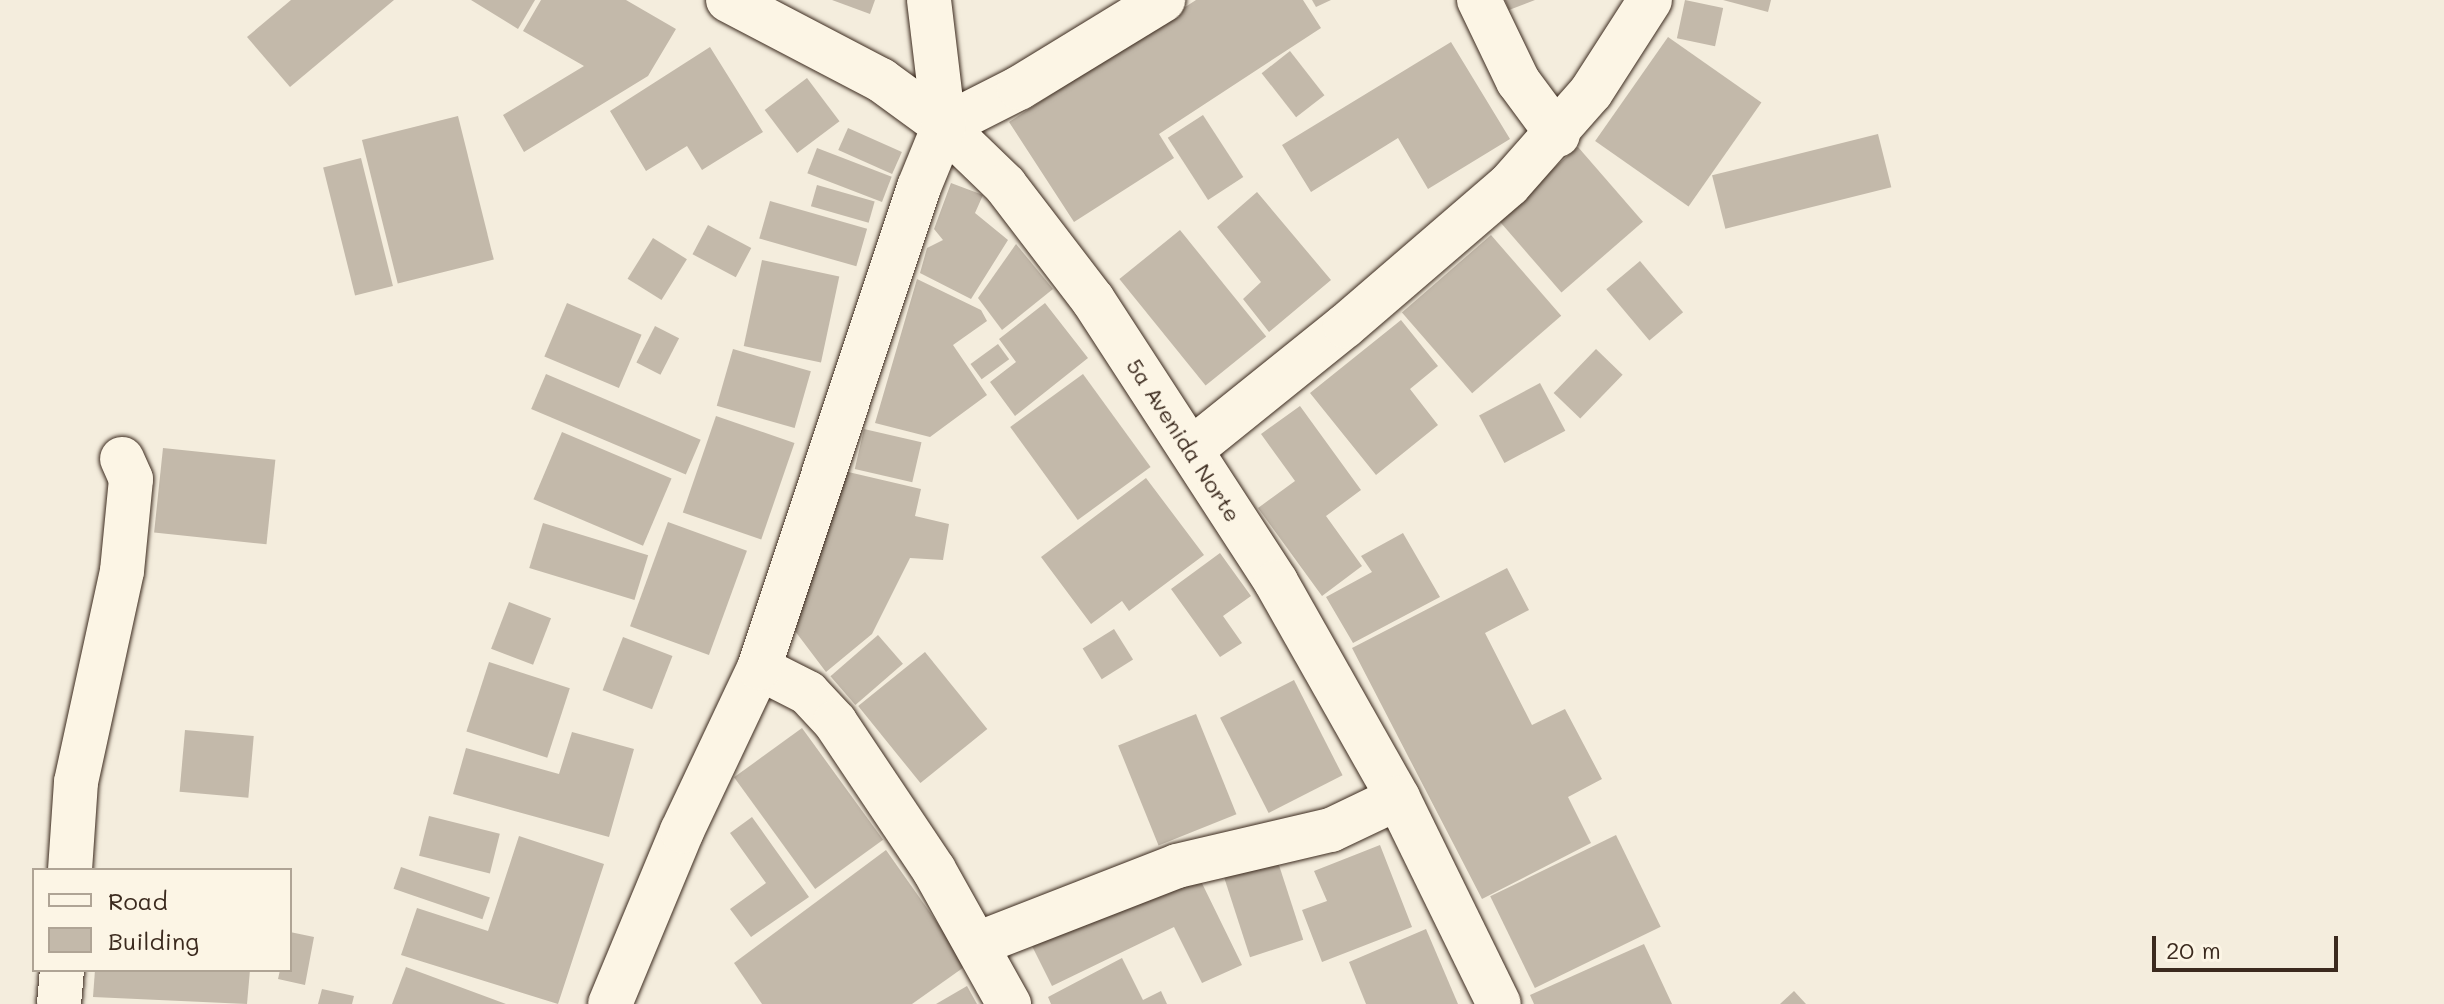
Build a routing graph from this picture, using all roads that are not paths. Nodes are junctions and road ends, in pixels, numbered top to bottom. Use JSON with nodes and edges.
{"nodes":[{"id":1,"x":728,"y":0,"type":"edge"},
{"id":2,"x":929,"y":0,"type":"edge"},
{"id":3,"x":1163,"y":0,"type":"edge"},
{"id":4,"x":1479,"y":0,"type":"edge"},
{"id":5,"x":1650,"y":0,"type":"edge"},
{"id":6,"x":944,"y":126,"type":"junction"},
{"id":7,"x":1558,"y":135,"type":"junction"},
{"id":8,"x":1192,"y":449,"type":"junction"},
{"id":9,"x":122,"y":459,"type":"dead end"},
{"id":10,"x":759,"y":668,"type":"junction"},
{"id":11,"x":1398,"y":798,"type":"junction"},
{"id":12,"x":70,"y":868,"type":"edge"},
{"id":13,"x":977,"y":944,"type":"junction"},
{"id":14,"x":62,"y":972,"type":"edge"},
{"id":15,"x":59,"y":1004,"type":"edge"},
{"id":16,"x":610,"y":1004,"type":"edge"},
{"id":17,"x":1009,"y":1004,"type":"edge"},
{"id":18,"x":1499,"y":1004,"type":"edge"}],
"edges":[{"from":1,"to":6,"type":"street","name":"5a Avenida Norte"},
{"from":2,"to":6,"type":"street"},
{"from":3,"to":6,"type":"street"},
{"from":4,"to":7,"type":"street"},
{"from":5,"to":7,"type":"street"},
{"from":6,"to":8,"type":"street","name":"5a Avenida Norte"},
{"from":6,"to":10,"type":"street"},
{"from":7,"to":8,"type":"street"},
{"from":8,"to":11,"type":"street","name":"5a Avenida Norte"},
{"from":9,"to":12,"type":"street"},
{"from":10,"to":13,"type":"street"},
{"from":10,"to":16,"type":"street"},
{"from":11,"to":13,"type":"street"},
{"from":11,"to":18,"type":"street","name":"5a Avenida Norte"},
{"from":13,"to":17,"type":"street"},
{"from":14,"to":15,"type":"street"}]}
